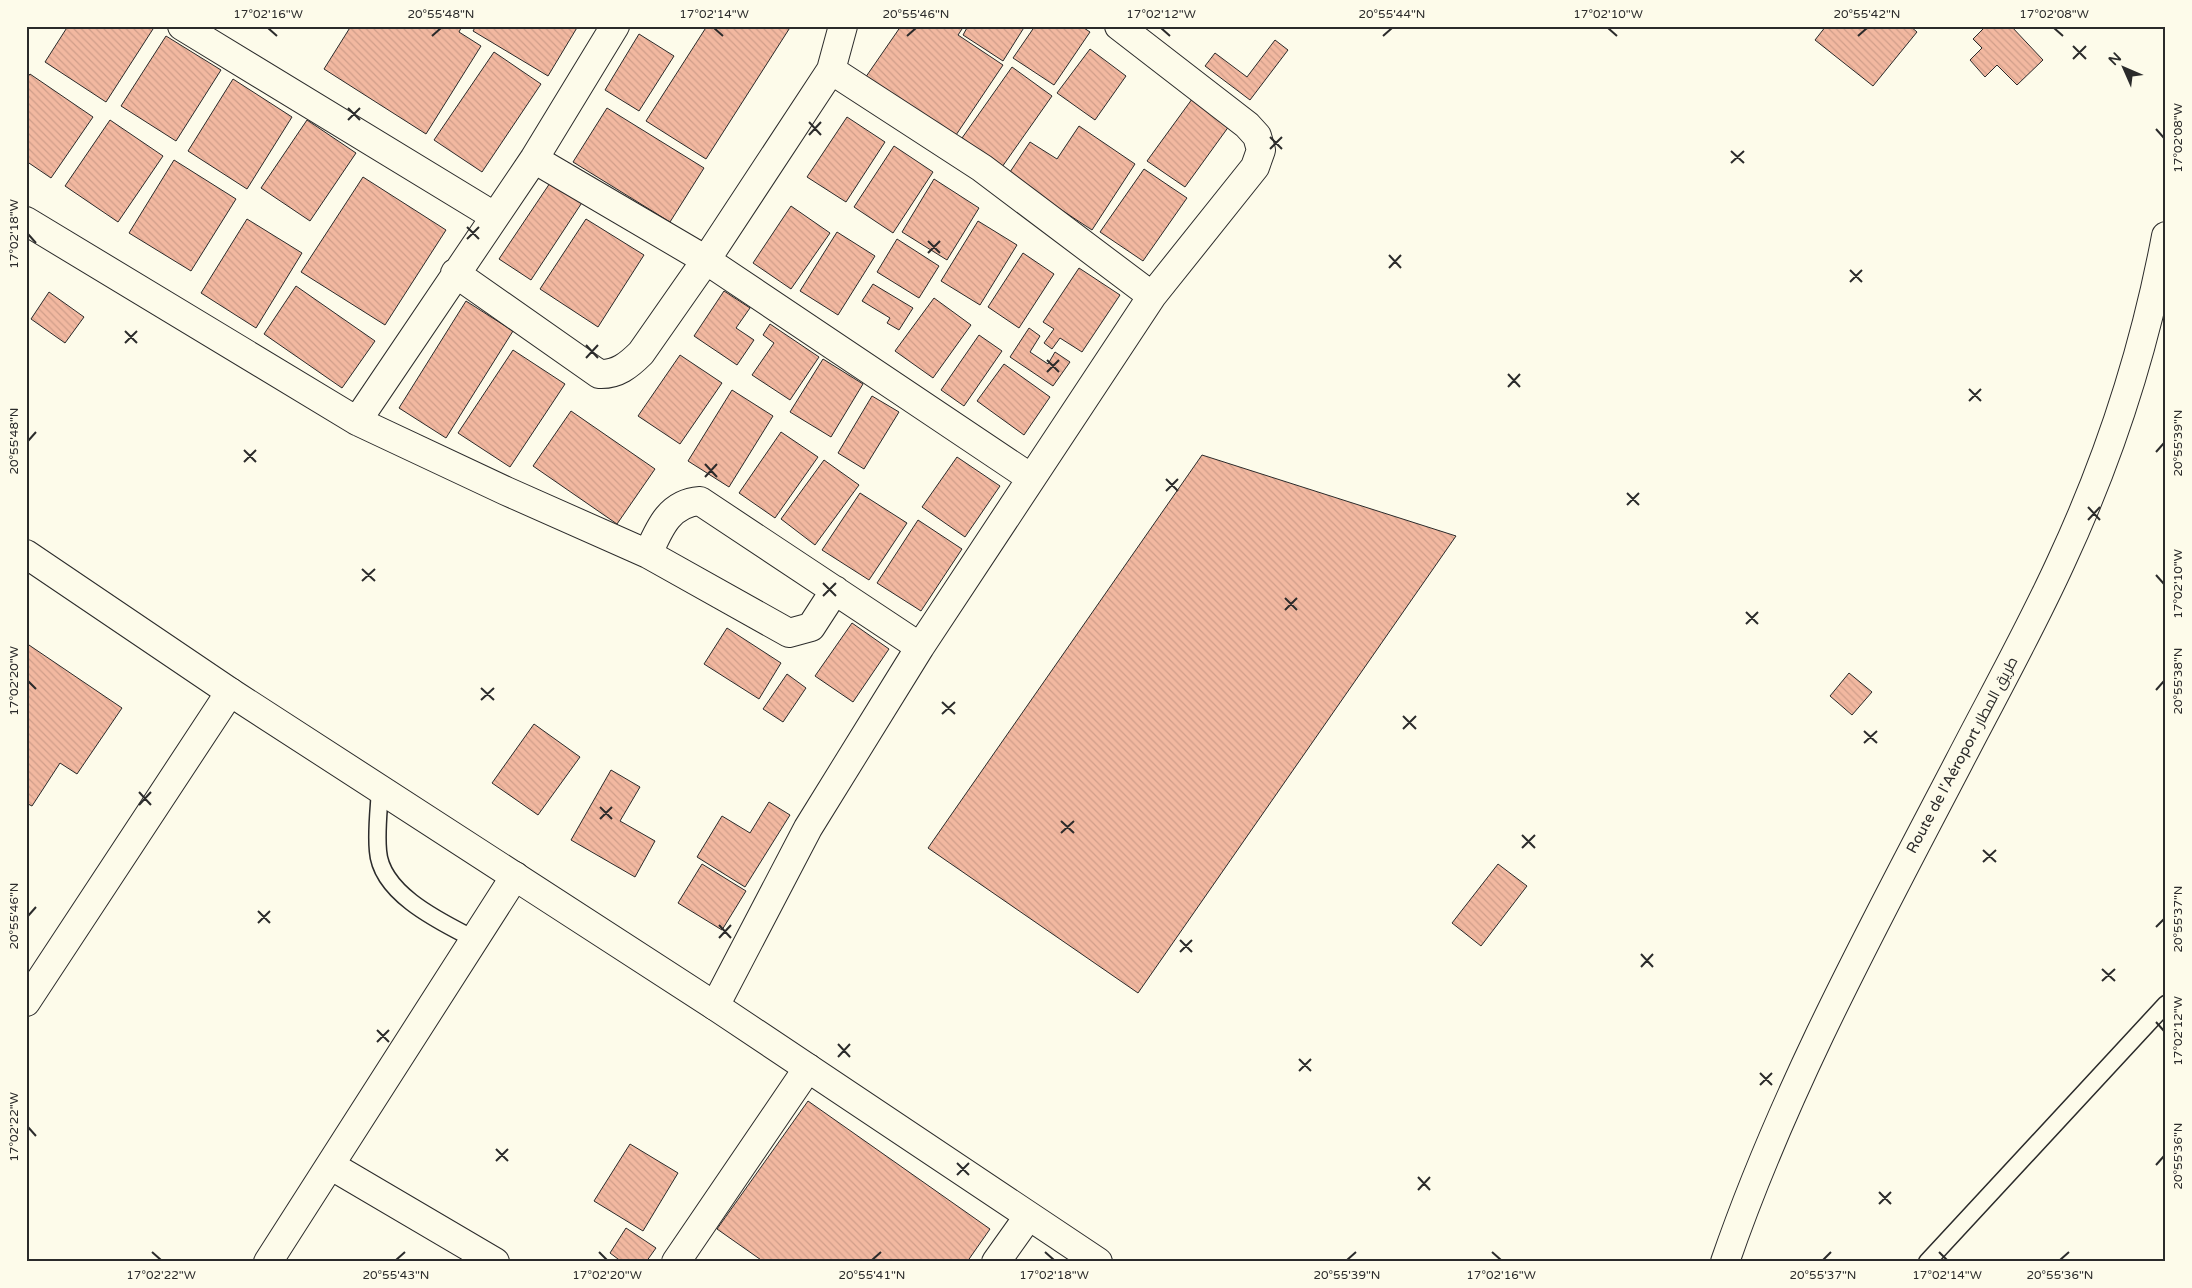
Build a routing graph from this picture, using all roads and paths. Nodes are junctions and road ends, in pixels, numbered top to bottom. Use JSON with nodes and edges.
{"nodes":[{"id":1,"x":182,"y":26,"type":"edge"},
{"id":2,"x":615,"y":26,"type":"edge"},
{"id":3,"x":843,"y":26,"type":"edge"},
{"id":4,"x":1119,"y":26,"type":"edge"},
{"id":5,"x":831,"y":70,"type":"junction"},
{"id":6,"x":534,"y":159,"type":"junction"},
{"id":7,"x":494,"y":216,"type":"junction"},
{"id":8,"x":26,"y":221,"type":"edge"},
{"id":9,"x":2166,"y":236,"type":"edge"},
{"id":10,"x":706,"y":260,"type":"junction"},
{"id":11,"x":455,"y":273,"type":"junction"},
{"id":12,"x":1152,"y":296,"type":"junction"},
{"id":13,"x":358,"y":420,"type":"junction"},
{"id":14,"x":1031,"y":478,"type":"junction"},
{"id":15,"x":26,"y":554,"type":"edge"},
{"id":16,"x":648,"y":554,"type":"junction"},
{"id":17,"x":835,"y":590,"type":"junction"},
{"id":18,"x":920,"y":647,"type":"junction"},
{"id":19,"x":230,"y":692,"type":"junction"},
{"id":20,"x":380,"y":789,"type":"junction"},
{"id":21,"x":515,"y":876,"type":"junction"},
{"id":22,"x":474,"y":939,"type":"junction"},
{"id":23,"x":26,"y":1002,"type":"edge"},
{"id":24,"x":2166,"y":1004,"type":"edge"},
{"id":25,"x":715,"y":1006,"type":"junction"},
{"id":26,"x":808,"y":1068,"type":"junction"},
{"id":27,"x":330,"y":1165,"type":"junction"},
{"id":28,"x":1028,"y":1217,"type":"junction"},
{"id":29,"x":268,"y":1262,"type":"edge"},
{"id":30,"x":495,"y":1262,"type":"edge"},
{"id":31,"x":676,"y":1262,"type":"edge"},
{"id":32,"x":996,"y":1262,"type":"edge"},
{"id":33,"x":1098,"y":1262,"type":"edge"},
{"id":34,"x":1725,"y":1262,"type":"edge"},
{"id":35,"x":1927,"y":1262,"type":"edge"}],
"edges":[{"from":1,"to":7,"type":"street"},
{"from":2,"to":6,"type":"street"},
{"from":3,"to":5,"type":"street"},
{"from":4,"to":12,"type":"street"},
{"from":5,"to":10,"type":"street"},
{"from":5,"to":12,"type":"street"},
{"from":6,"to":7,"type":"street"},
{"from":6,"to":10,"type":"street"},
{"from":7,"to":11,"type":"street"},
{"from":8,"to":13,"type":"street"},
{"from":9,"to":34,"type":"street","name":"Route de l'Aéroport طريق المطار"},
{"from":10,"to":11,"type":"street"},
{"from":10,"to":14,"type":"street"},
{"from":11,"to":13,"type":"street"},
{"from":12,"to":14,"type":"street"},
{"from":13,"to":16,"type":"street"},
{"from":14,"to":18,"type":"street"},
{"from":15,"to":19,"type":"street"},
{"from":16,"to":17,"type":"street"},
{"from":16,"to":17,"type":"street"},
{"from":17,"to":18,"type":"street"},
{"from":18,"to":25,"type":"street"},
{"from":19,"to":20,"type":"street"},
{"from":19,"to":23,"type":"street"},
{"from":20,"to":21,"type":"street"},
{"from":20,"to":22,"type":"lane"},
{"from":21,"to":22,"type":"street"},
{"from":21,"to":25,"type":"street"},
{"from":22,"to":27,"type":"street"},
{"from":24,"to":35,"type":"lane"},
{"from":25,"to":26,"type":"street"},
{"from":26,"to":28,"type":"street"},
{"from":26,"to":31,"type":"street"},
{"from":27,"to":29,"type":"street"},
{"from":27,"to":30,"type":"street"},
{"from":28,"to":32,"type":"street"},
{"from":28,"to":33,"type":"street"}]}
